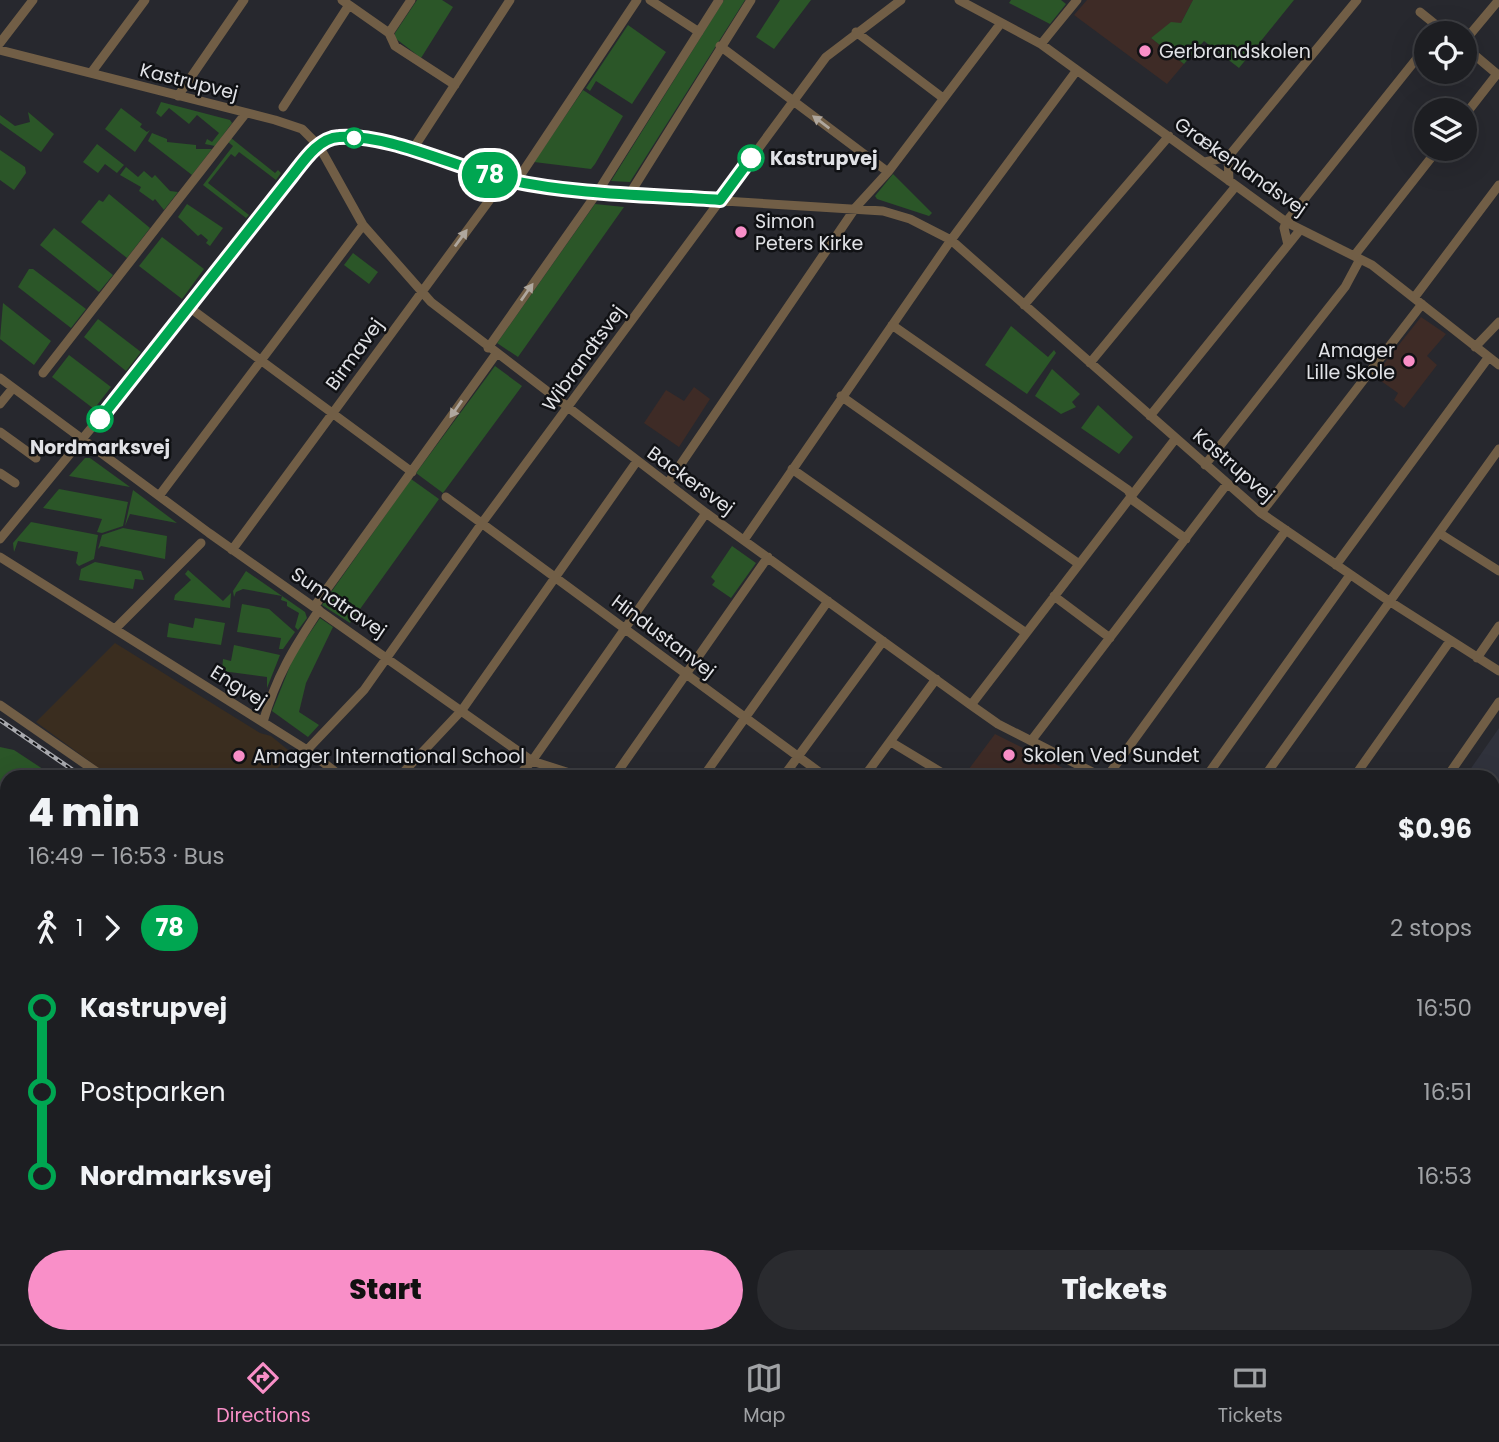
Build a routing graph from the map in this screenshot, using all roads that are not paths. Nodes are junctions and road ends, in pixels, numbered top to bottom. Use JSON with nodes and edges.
{"nodes":[{"id":1,"x":33,"y":0,"type":"edge"},
{"id":2,"x":145,"y":0,"type":"edge"},
{"id":3,"x":244,"y":0,"type":"edge"},
{"id":4,"x":411,"y":0,"type":"edge"},
{"id":5,"x":510,"y":0,"type":"edge"},
{"id":6,"x":637,"y":0,"type":"edge"},
{"id":7,"x":650,"y":0,"type":"edge"},
{"id":8,"x":719,"y":0,"type":"edge"},
{"id":9,"x":751,"y":0,"type":"edge"},
{"id":10,"x":901,"y":0,"type":"edge"},
{"id":11,"x":959,"y":0,"type":"edge"},
{"id":12,"x":1077,"y":0,"type":"edge"},
{"id":13,"x":1357,"y":0,"type":"edge"},
{"id":14,"x":1498,"y":1,"type":"edge"},
{"id":15,"x":346,"y":2,"type":"edge"},
{"id":16,"x":1420,"y":12,"type":"dead end"},
{"id":17,"x":1429,"y":21,"type":"edge"},
{"id":18,"x":1001,"y":23,"type":"junction"},
{"id":19,"x":1477,"y":28,"type":"edge"},
{"id":20,"x":699,"y":32,"type":"junction"},
{"id":21,"x":856,"y":32,"type":"junction"},
{"id":22,"x":390,"y":33,"type":"junction"},
{"id":23,"x":0,"y":43,"type":"edge"},
{"id":24,"x":1041,"y":44,"type":"junction"},
{"id":25,"x":720,"y":46,"type":"junction"},
{"id":26,"x":0,"y":50,"type":"edge"},
{"id":27,"x":1477,"y":53,"type":"edge"},
{"id":28,"x":1414,"y":62,"type":"edge"},
{"id":29,"x":1077,"y":70,"type":"junction"},
{"id":30,"x":91,"y":73,"type":"junction"},
{"id":31,"x":455,"y":85,"type":"junction"},
{"id":32,"x":178,"y":96,"type":"junction"},
{"id":33,"x":943,"y":98,"type":"junction"},
{"id":34,"x":1477,"y":100,"type":"edge"},
{"id":35,"x":794,"y":102,"type":"junction"},
{"id":36,"x":283,"y":107,"type":"dead end"},
{"id":37,"x":246,"y":113,"type":"junction"},
{"id":38,"x":1169,"y":136,"type":"junction"},
{"id":39,"x":319,"y":146,"type":"junction"},
{"id":40,"x":411,"y":152,"type":"junction"},
{"id":41,"x":1228,"y":157,"type":"junction"},
{"id":42,"x":1429,"y":161,"type":"edge"},
{"id":43,"x":1205,"y":162,"type":"junction"},
{"id":44,"x":888,"y":172,"type":"junction"},
{"id":45,"x":505,"y":179,"type":"junction"},
{"id":46,"x":516,"y":182,"type":"junction"},
{"id":47,"x":1233,"y":184,"type":"junction"},
{"id":48,"x":1499,"y":185,"type":"edge"},
{"id":49,"x":597,"y":193,"type":"junction"},
{"id":50,"x":629,"y":195,"type":"junction"},
{"id":51,"x":720,"y":200,"type":"junction"},
{"id":52,"x":856,"y":207,"type":"junction"},
{"id":53,"x":1286,"y":222,"type":"junction"},
{"id":54,"x":363,"y":225,"type":"junction"},
{"id":55,"x":1300,"y":230,"type":"junction"},
{"id":56,"x":951,"y":240,"type":"junction"},
{"id":57,"x":1288,"y":244,"type":"junction"},
{"id":58,"x":1357,"y":258,"type":"junction"},
{"id":59,"x":421,"y":293,"type":"junction"},
{"id":60,"x":1418,"y":301,"type":"junction"},
{"id":61,"x":1024,"y":305,"type":"junction"},
{"id":62,"x":190,"y":308,"type":"junction"},
{"id":63,"x":1499,"y":322,"type":"edge"},
{"id":64,"x":892,"y":325,"type":"junction"},
{"id":65,"x":1475,"y":347,"type":"junction"},
{"id":66,"x":492,"y":351,"type":"junction"},
{"id":67,"x":1488,"y":358,"type":"junction"},
{"id":68,"x":262,"y":360,"type":"junction"},
{"id":69,"x":1090,"y":363,"type":"junction"},
{"id":70,"x":1499,"y":365,"type":"edge"},
{"id":71,"x":43,"y":373,"type":"dead end"},
{"id":72,"x":0,"y":378,"type":"edge"},
{"id":73,"x":13,"y":388,"type":"junction"},
{"id":74,"x":841,"y":396,"type":"junction"},
{"id":75,"x":0,"y":404,"type":"edge"},
{"id":76,"x":568,"y":408,"type":"junction"},
{"id":77,"x":333,"y":412,"type":"junction"},
{"id":78,"x":1150,"y":416,"type":"junction"},
{"id":79,"x":0,"y":432,"type":"edge"},
{"id":80,"x":1176,"y":438,"type":"junction"},
{"id":81,"x":83,"y":440,"type":"junction"},
{"id":82,"x":1499,"y":449,"type":"edge"},
{"id":83,"x":36,"y":458,"type":"dead end"},
{"id":84,"x":637,"y":461,"type":"junction"},
{"id":85,"x":1489,"y":463,"type":"junction"},
{"id":86,"x":1205,"y":465,"type":"junction"},
{"id":87,"x":792,"y":469,"type":"junction"},
{"id":88,"x":1499,"y":470,"type":"edge"},
{"id":89,"x":412,"y":472,"type":"junction"},
{"id":90,"x":0,"y":473,"type":"edge"},
{"id":91,"x":15,"y":483,"type":"dead end"},
{"id":92,"x":668,"y":483,"type":"junction"},
{"id":93,"x":1227,"y":484,"type":"junction"},
{"id":94,"x":1131,"y":495,"type":"junction"},
{"id":95,"x":159,"y":496,"type":"junction"},
{"id":96,"x":446,"y":497,"type":"dead end"},
{"id":97,"x":706,"y":513,"type":"junction"},
{"id":98,"x":1261,"y":513,"type":"junction"},
{"id":99,"x":482,"y":523,"type":"junction"},
{"id":100,"x":1286,"y":530,"type":"junction"},
{"id":101,"x":1439,"y":533,"type":"junction"},
{"id":102,"x":0,"y":539,"type":"edge"},
{"id":103,"x":1186,"y":539,"type":"junction"},
{"id":104,"x":744,"y":540,"type":"junction"},
{"id":105,"x":201,"y":542,"type":"dead end"},
{"id":106,"x":232,"y":550,"type":"junction"},
{"id":107,"x":0,"y":557,"type":"edge"},
{"id":108,"x":768,"y":557,"type":"junction"},
{"id":109,"x":1079,"y":564,"type":"junction"},
{"id":110,"x":1336,"y":565,"type":"junction"},
{"id":111,"x":1499,"y":571,"type":"edge"},
{"id":112,"x":1350,"y":575,"type":"junction"},
{"id":113,"x":556,"y":578,"type":"junction"},
{"id":114,"x":1054,"y":596,"type":"junction"},
{"id":115,"x":828,"y":601,"type":"junction"},
{"id":116,"x":1389,"y":601,"type":"junction"},
{"id":117,"x":316,"y":608,"type":"junction"},
{"id":118,"x":1499,"y":626,"type":"edge"},
{"id":119,"x":625,"y":628,"type":"junction"},
{"id":120,"x":115,"y":629,"type":"junction"},
{"id":121,"x":1026,"y":633,"type":"junction"},
{"id":122,"x":1111,"y":638,"type":"junction"},
{"id":123,"x":883,"y":641,"type":"junction"},
{"id":124,"x":1450,"y":641,"type":"junction"},
{"id":125,"x":387,"y":656,"type":"junction"},
{"id":126,"x":1477,"y":658,"type":"junction"},
{"id":127,"x":1499,"y":671,"type":"edge"},
{"id":128,"x":686,"y":675,"type":"junction"},
{"id":129,"x":936,"y":680,"type":"junction"},
{"id":130,"x":1499,"y":702,"type":"edge"},
{"id":131,"x":0,"y":705,"type":"edge"},
{"id":132,"x":971,"y":705,"type":"junction"},
{"id":133,"x":462,"y":710,"type":"junction"},
{"id":134,"x":746,"y":718,"type":"junction"},
{"id":135,"x":263,"y":722,"type":"junction"},
{"id":136,"x":1031,"y":741,"type":"junction"},
{"id":137,"x":891,"y":742,"type":"junction"},
{"id":138,"x":307,"y":750,"type":"junction"},
{"id":139,"x":798,"y":756,"type":"junction"},
{"id":140,"x":532,"y":761,"type":"junction"},
{"id":141,"x":94,"y":770,"type":"edge"},
{"id":142,"x":333,"y":770,"type":"edge"},
{"id":143,"x":406,"y":770,"type":"edge"},
{"id":144,"x":524,"y":770,"type":"edge"},
{"id":145,"x":560,"y":770,"type":"edge"},
{"id":146,"x":619,"y":770,"type":"edge"},
{"id":147,"x":708,"y":770,"type":"edge"},
{"id":148,"x":788,"y":770,"type":"edge"},
{"id":149,"x":817,"y":770,"type":"edge"},
{"id":150,"x":869,"y":770,"type":"edge"},
{"id":151,"x":937,"y":770,"type":"edge"},
{"id":152,"x":1091,"y":770,"type":"edge"},
{"id":153,"x":1110,"y":770,"type":"edge"},
{"id":154,"x":1211,"y":770,"type":"edge"},
{"id":155,"x":1269,"y":770,"type":"edge"},
{"id":156,"x":1359,"y":770,"type":"edge"},
{"id":157,"x":1452,"y":770,"type":"edge"}],
"edges":[{"from":1,"to":23,"type":"street"},
{"from":2,"to":30,"type":"street"},
{"from":3,"to":32,"type":"street"},
{"from":4,"to":22,"type":"street"},
{"from":5,"to":31,"type":"street"},
{"from":6,"to":46,"type":"street"},
{"from":7,"to":20,"type":"street"},
{"from":8,"to":20,"type":"street"},
{"from":9,"to":25,"type":"street"},
{"from":10,"to":21,"type":"street","name":"Wibrandtsvej"},
{"from":11,"to":18,"type":"street","name":"Grækenlandsvej"},
{"from":12,"to":24,"type":"street"},
{"from":13,"to":41,"type":"street"},
{"from":14,"to":19,"type":"street"},
{"from":15,"to":22,"type":"street"},
{"from":15,"to":36,"type":"street"},
{"from":16,"to":17,"type":"street"},
{"from":18,"to":24,"type":"street","name":"Grækenlandsvej"},
{"from":18,"to":33,"type":"street"},
{"from":20,"to":49,"type":"street"},
{"from":21,"to":33,"type":"street"},
{"from":21,"to":35,"type":"street","name":"Wibrandtsvej"},
{"from":22,"to":31,"type":"street"},
{"from":24,"to":29,"type":"street","name":"Grækenlandsvej"},
{"from":25,"to":35,"type":"street"},
{"from":25,"to":50,"type":"street"},
{"from":26,"to":30,"type":"street","name":"Kastrupvej"},
{"from":27,"to":34,"type":"street"},
{"from":28,"to":53,"type":"street"},
{"from":29,"to":38,"type":"street","name":"Grækenlandsvej"},
{"from":29,"to":56,"type":"street"},
{"from":30,"to":32,"type":"street","name":"Kastrupvej"},
{"from":31,"to":40,"type":"street"},
{"from":32,"to":37,"type":"street","name":"Kastrupvej"},
{"from":33,"to":44,"type":"street"},
{"from":44,"to":35,"type":"street","one_way":true},
{"from":35,"to":51,"type":"street","name":"Wibrandtsvej"},
{"from":37,"to":39,"type":"street","name":"Kastrupvej"},
{"from":37,"to":71,"type":"street"},
{"from":38,"to":43,"type":"street","name":"Grækenlandsvej"},
{"from":38,"to":61,"type":"street"},
{"from":39,"to":40,"type":"street","name":"Kastrupvej"},
{"from":39,"to":54,"type":"street","name":"Backersvej"},
{"from":39,"to":62,"type":"street"},
{"from":40,"to":45,"type":"street","name":"Kastrupvej"},
{"from":41,"to":43,"type":"street"},
{"from":41,"to":47,"type":"street"},
{"from":42,"to":58,"type":"street"},
{"from":43,"to":47,"type":"street","name":"Grækenlandsvej"},
{"from":44,"to":52,"type":"street"},
{"from":45,"to":46,"type":"street","name":"Kastrupvej"},
{"from":59,"to":45,"type":"street","name":"Birmavej","one_way":true},
{"from":46,"to":49,"type":"street","name":"Kastrupvej"},
{"from":47,"to":53,"type":"street","name":"Grækenlandsvej"},
{"from":47,"to":69,"type":"street"},
{"from":48,"to":60,"type":"street"},
{"from":49,"to":50,"type":"street","name":"Kastrupvej"},
{"from":66,"to":49,"type":"street","one_way":true},
{"from":50,"to":51,"type":"street","name":"Kastrupvej"},
{"from":51,"to":52,"type":"street","name":"Kastrupvej"},
{"from":51,"to":76,"type":"street","name":"Wibrandtsvej"},
{"from":52,"to":56,"type":"street","name":"Kastrupvej"},
{"from":52,"to":92,"type":"street"},
{"from":53,"to":55,"type":"street","name":"Grækenlandsvej"},
{"from":53,"to":57,"type":"street"},
{"from":54,"to":59,"type":"street","name":"Backersvej"},
{"from":54,"to":68,"type":"street"},
{"from":55,"to":57,"type":"street"},
{"from":55,"to":58,"type":"street","name":"Grækenlandsvej"},
{"from":56,"to":61,"type":"street","name":"Kastrupvej"},
{"from":56,"to":64,"type":"street"},
{"from":57,"to":78,"type":"street"},
{"from":58,"to":60,"type":"street","name":"Grækenlandsvej"},
{"from":58,"to":86,"type":"street"},
{"from":59,"to":66,"type":"street","name":"Backersvej"},
{"from":59,"to":77,"type":"street","name":"Birmavej"},
{"from":60,"to":65,"type":"street","name":"Grækenlandsvej"},
{"from":60,"to":98,"type":"street"},
{"from":61,"to":69,"type":"street","name":"Kastrupvej"},
{"from":62,"to":68,"type":"street"},
{"from":62,"to":81,"type":"street"},
{"from":63,"to":65,"type":"street"},
{"from":64,"to":74,"type":"street"},
{"from":64,"to":94,"type":"street"},
{"from":65,"to":67,"type":"street","name":"Grækenlandsvej"},
{"from":66,"to":76,"type":"street","name":"Backersvej"},
{"from":66,"to":89,"type":"street","one_way":true},
{"from":67,"to":70,"type":"street","name":"Grækenlandsvej"},
{"from":67,"to":110,"type":"street"},
{"from":68,"to":77,"type":"street"},
{"from":68,"to":95,"type":"street"},
{"from":69,"to":78,"type":"street","name":"Kastrupvej"},
{"from":72,"to":73,"type":"street"},
{"from":73,"to":75,"type":"street"},
{"from":73,"to":81,"type":"street"},
{"from":74,"to":87,"type":"street"},
{"from":74,"to":109,"type":"street"},
{"from":76,"to":84,"type":"street","name":"Backersvej"},
{"from":76,"to":99,"type":"street","name":"Wibrandtsvej"},
{"from":77,"to":89,"type":"street"},
{"from":77,"to":106,"type":"street","name":"Birmavej"},
{"from":78,"to":80,"type":"street","name":"Kastrupvej"},
{"from":79,"to":83,"type":"street"},
{"from":80,"to":86,"type":"street","name":"Kastrupvej"},
{"from":80,"to":94,"type":"street"},
{"from":81,"to":95,"type":"street","name":"Sumatravej"},
{"from":81,"to":102,"type":"street"},
{"from":82,"to":85,"type":"street"},
{"from":84,"to":92,"type":"street","name":"Backersvej"},
{"from":84,"to":113,"type":"street"},
{"from":85,"to":88,"type":"street"},
{"from":85,"to":101,"type":"street"},
{"from":86,"to":93,"type":"street","name":"Kastrupvej"},
{"from":87,"to":104,"type":"street"},
{"from":87,"to":121,"type":"street"},
{"from":89,"to":117,"type":"street"},
{"from":90,"to":91,"type":"street"},
{"from":92,"to":97,"type":"street","name":"Backersvej"},
{"from":93,"to":98,"type":"street","name":"Kastrupvej"},
{"from":93,"to":103,"type":"street"},
{"from":94,"to":103,"type":"street"},
{"from":94,"to":109,"type":"street"},
{"from":95,"to":106,"type":"street","name":"Sumatravej"},
{"from":96,"to":99,"type":"street","name":"Hindustanvej"},
{"from":97,"to":104,"type":"street","name":"Backersvej"},
{"from":97,"to":119,"type":"street"},
{"from":98,"to":100,"type":"street","name":"Kastrupvej"},
{"from":99,"to":113,"type":"street","name":"Hindustanvej"},
{"from":99,"to":125,"type":"street","name":"Wibrandtsvej"},
{"from":100,"to":110,"type":"street","name":"Kastrupvej"},
{"from":100,"to":153,"type":"street"},
{"from":101,"to":111,"type":"street"},
{"from":101,"to":116,"type":"street"},
{"from":103,"to":122,"type":"street"},
{"from":104,"to":108,"type":"street","name":"Backersvej"},
{"from":105,"to":120,"type":"street"},
{"from":106,"to":117,"type":"street","name":"Sumatravej"},
{"from":107,"to":120,"type":"street","name":"Engvej"},
{"from":108,"to":115,"type":"street","name":"Backersvej"},
{"from":108,"to":128,"type":"street"},
{"from":109,"to":114,"type":"street"},
{"from":110,"to":112,"type":"street","name":"Kastrupvej"},
{"from":112,"to":116,"type":"street","name":"Kastrupvej"},
{"from":112,"to":154,"type":"street"},
{"from":113,"to":119,"type":"street","name":"Hindustanvej"},
{"from":113,"to":133,"type":"street"},
{"from":114,"to":121,"type":"street"},
{"from":114,"to":122,"type":"street"},
{"from":115,"to":123,"type":"street","name":"Backersvej"},
{"from":115,"to":134,"type":"street"},
{"from":116,"to":124,"type":"street","name":"Kastrupvej"},
{"from":116,"to":155,"type":"street"},
{"from":117,"to":125,"type":"street","name":"Sumatravej"},
{"from":117,"to":135,"type":"street"},
{"from":118,"to":126,"type":"street"},
{"from":119,"to":128,"type":"street","name":"Hindustanvej"},
{"from":119,"to":140,"type":"street"},
{"from":120,"to":135,"type":"street","name":"Engvej"},
{"from":121,"to":132,"type":"street"},
{"from":122,"to":136,"type":"street"},
{"from":123,"to":129,"type":"street","name":"Backersvej"},
{"from":123,"to":139,"type":"street"},
{"from":124,"to":126,"type":"street","name":"Kastrupvej"},
{"from":124,"to":156,"type":"street"},
{"from":125,"to":133,"type":"street","name":"Sumatravej"},
{"from":125,"to":138,"type":"street","name":"Wibrandtsvej"},
{"from":126,"to":127,"type":"street","name":"Kastrupvej"},
{"from":128,"to":134,"type":"street","name":"Hindustanvej"},
{"from":128,"to":146,"type":"street"},
{"from":129,"to":132,"type":"street","name":"Backersvej"},
{"from":129,"to":137,"type":"street"},
{"from":130,"to":157,"type":"street"},
{"from":131,"to":141,"type":"street"},
{"from":132,"to":136,"type":"street","name":"Backersvej"},
{"from":133,"to":140,"type":"street","name":"Sumatravej"},
{"from":133,"to":143,"type":"street"},
{"from":134,"to":139,"type":"street","name":"Hindustanvej"},
{"from":134,"to":147,"type":"street"},
{"from":135,"to":138,"type":"street","name":"Engvej"},
{"from":136,"to":152,"type":"street","name":"Backersvej"},
{"from":137,"to":150,"type":"street"},
{"from":137,"to":151,"type":"street"},
{"from":138,"to":142,"type":"street","name":"Engvej"},
{"from":139,"to":148,"type":"street"},
{"from":139,"to":149,"type":"street","name":"Hindustanvej"},
{"from":140,"to":144,"type":"street"},
{"from":140,"to":145,"type":"street","name":"Sumatravej"}]}
